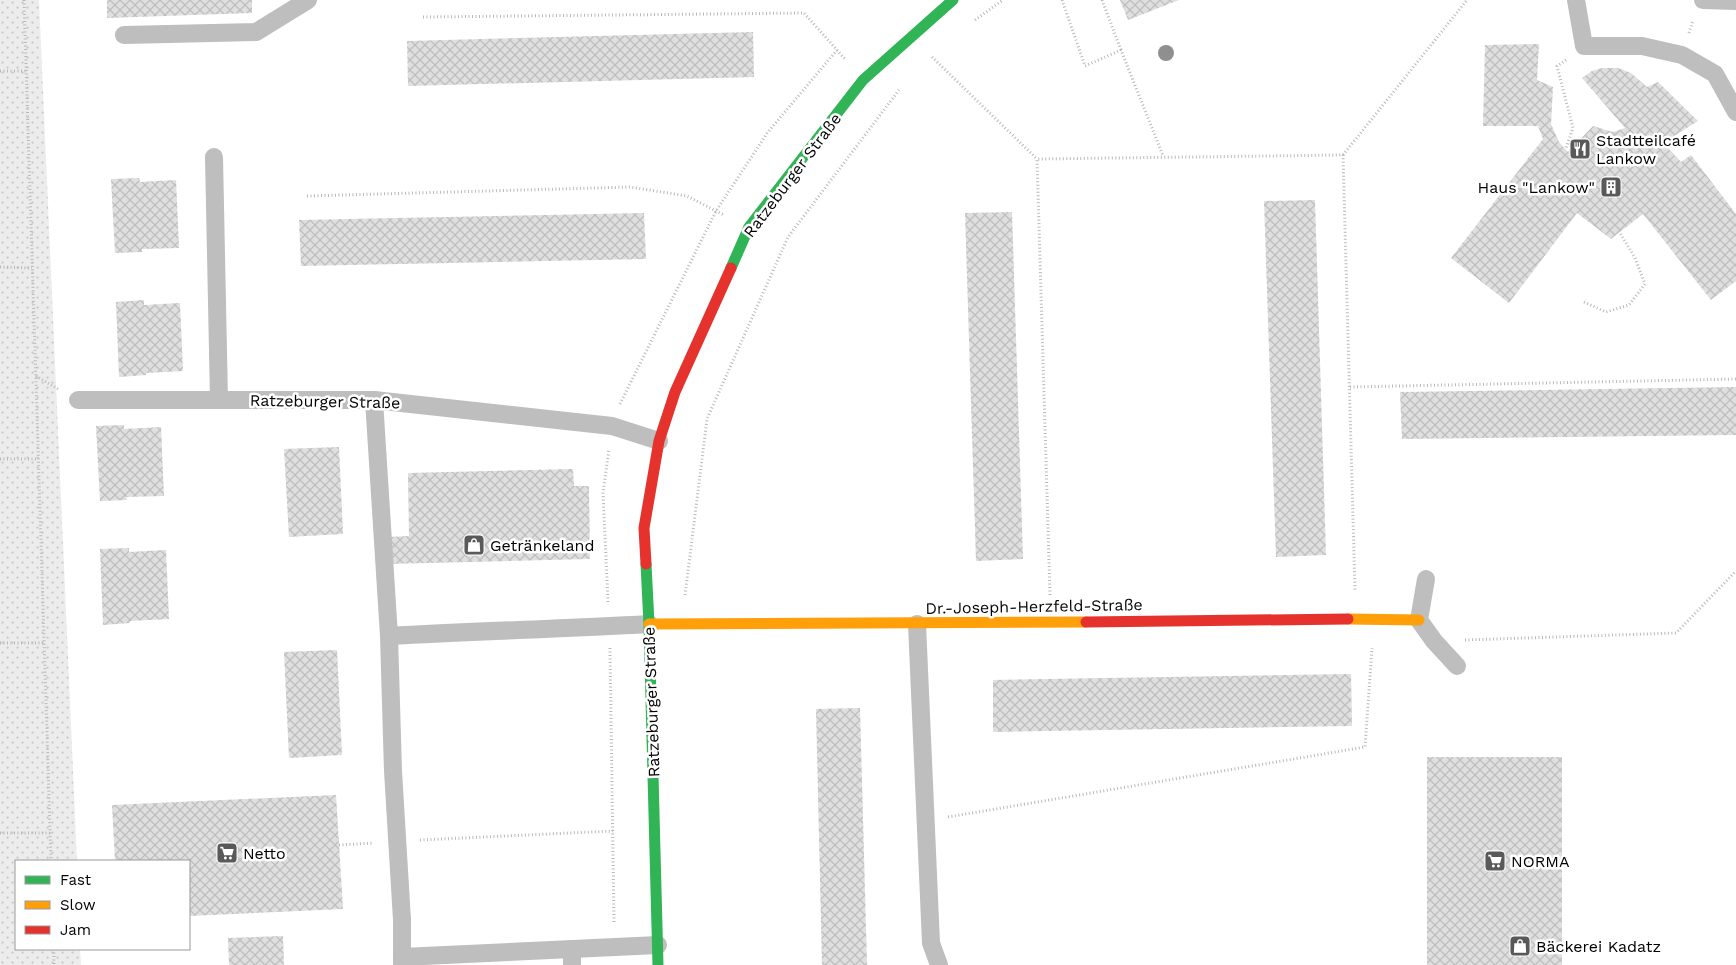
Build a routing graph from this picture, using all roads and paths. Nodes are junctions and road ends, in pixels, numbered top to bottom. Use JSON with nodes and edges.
{"nodes":[{"id":1,"x":24,"y":0,"type":"edge"},
{"id":2,"x":308,"y":0,"type":"edge"},
{"id":3,"x":954,"y":0,"type":"edge"},
{"id":4,"x":1003,"y":0,"type":"edge"},
{"id":5,"x":1062,"y":0,"type":"edge"},
{"id":6,"x":1102,"y":0,"type":"edge"},
{"id":7,"x":1467,"y":0,"type":"edge"},
{"id":8,"x":1576,"y":0,"type":"edge"},
{"id":9,"x":1704,"y":0,"type":"edge"},
{"id":10,"x":1736,"y":1,"type":"edge"},
{"id":11,"x":423,"y":17,"type":"dead end"},
{"id":12,"x":1693,"y":18,"type":"dead end"},
{"id":13,"x":974,"y":22,"type":"dead end"},
{"id":14,"x":915,"y":33,"type":"junction"},
{"id":15,"x":124,"y":35,"type":"dead end"},
{"id":16,"x":1584,"y":46,"type":"junction"},
{"id":17,"x":1121,"y":50,"type":"junction"},
{"id":18,"x":1682,"y":55,"type":"junction"},
{"id":19,"x":0,"y":71,"type":"edge"},
{"id":20,"x":26,"y":71,"type":"junction"},
{"id":21,"x":863,"y":80,"type":"junction"},
{"id":22,"x":901,"y":87,"type":"dead end"},
{"id":23,"x":1736,"y":112,"type":"edge"},
{"id":24,"x":1566,"y":148,"type":"dead end"},
{"id":25,"x":1344,"y":155,"type":"junction"},
{"id":26,"x":1162,"y":156,"type":"junction"},
{"id":27,"x":214,"y":158,"type":"dead end"},
{"id":28,"x":1037,"y":159,"type":"junction"},
{"id":29,"x":307,"y":196,"type":"dead end"},
{"id":30,"x":749,"y":228,"type":"junction"},
{"id":31,"x":1620,"y":233,"type":"dead end"},
{"id":32,"x":0,"y":268,"type":"edge"},
{"id":33,"x":32,"y":268,"type":"junction"},
{"id":34,"x":1584,"y":302,"type":"dead end"},
{"id":35,"x":1736,"y":379,"type":"edge"},
{"id":36,"x":1350,"y":387,"type":"junction"},
{"id":37,"x":78,"y":400,"type":"dead end"},
{"id":38,"x":219,"y":400,"type":"junction"},
{"id":39,"x":374,"y":400,"type":"junction"},
{"id":40,"x":612,"y":426,"type":"junction"},
{"id":41,"x":658,"y":441,"type":"junction"},
{"id":42,"x":0,"y":459,"type":"edge"},
{"id":43,"x":38,"y":460,"type":"junction"},
{"id":44,"x":1736,"y":571,"type":"edge"},
{"id":45,"x":1426,"y":579,"type":"dead end"},
{"id":46,"x":1356,"y":619,"type":"junction"},
{"id":47,"x":1374,"y":620,"type":"junction"},
{"id":48,"x":1419,"y":620,"type":"junction"},
{"id":49,"x":1050,"y":622,"type":"junction"},
{"id":50,"x":686,"y":623,"type":"junction"},
{"id":51,"x":649,"y":624,"type":"junction"},
{"id":52,"x":918,"y":624,"type":"junction"},
{"id":53,"x":610,"y":626,"type":"junction"},
{"id":54,"x":389,"y":636,"type":"junction"},
{"id":55,"x":1434,"y":641,"type":"junction"},
{"id":56,"x":0,"y":643,"type":"edge"},
{"id":57,"x":44,"y":643,"type":"junction"},
{"id":58,"x":1457,"y":666,"type":"dead end"},
{"id":59,"x":925,"y":820,"type":"junction"},
{"id":60,"x":613,"y":831,"type":"junction"},
{"id":61,"x":0,"y":833,"type":"edge"},
{"id":62,"x":50,"y":833,"type":"junction"},
{"id":63,"x":397,"y":842,"type":"junction"},
{"id":64,"x":339,"y":845,"type":"dead end"},
{"id":65,"x":51,"y":860,"type":"edge"},
{"id":66,"x":658,"y":945,"type":"junction"},
{"id":67,"x":615,"y":947,"type":"junction"},
{"id":68,"x":54,"y":950,"type":"edge"},
{"id":69,"x":572,"y":957,"type":"edge"},
{"id":70,"x":499,"y":959,"type":"edge"},
{"id":71,"x":402,"y":961,"type":"edge"},
{"id":72,"x":54,"y":965,"type":"edge"},
{"id":73,"x":658,"y":965,"type":"edge"},
{"id":74,"x":939,"y":965,"type":"edge"}],
"edges":[{"from":1,"to":20,"type":"path"},
{"from":2,"to":15,"type":"lane"},
{"from":3,"to":14,"type":"street","name":"Ratzeburger Straße"},
{"from":4,"to":13,"type":"path"},
{"from":5,"to":17,"type":"path"},
{"from":6,"to":17,"type":"path"},
{"from":7,"to":25,"type":"path"},
{"from":8,"to":16,"type":"lane"},
{"from":9,"to":10,"type":"lane"},
{"from":11,"to":21,"type":"path"},
{"from":12,"to":18,"type":"path"},
{"from":14,"to":21,"type":"street","name":"Ratzeburger Straße"},
{"from":14,"to":28,"type":"path"},
{"from":16,"to":18,"type":"lane"},
{"from":16,"to":24,"type":"path"},
{"from":17,"to":26,"type":"path"},
{"from":18,"to":23,"type":"lane"},
{"from":19,"to":20,"type":"path"},
{"from":20,"to":33,"type":"path"},
{"from":21,"to":30,"type":"street","name":"Ratzeburger Straße"},
{"from":22,"to":50,"type":"path"},
{"from":25,"to":26,"type":"path"},
{"from":25,"to":36,"type":"path"},
{"from":26,"to":28,"type":"path"},
{"from":27,"to":38,"type":"lane"},
{"from":28,"to":49,"type":"path"},
{"from":29,"to":30,"type":"path"},
{"from":30,"to":41,"type":"street","name":"Ratzeburger Straße"},
{"from":31,"to":34,"type":"path"},
{"from":32,"to":33,"type":"path"},
{"from":33,"to":43,"type":"path"},
{"from":35,"to":36,"type":"path"},
{"from":36,"to":46,"type":"path"},
{"from":37,"to":38,"type":"lane","name":"Ratzeburger Straße"},
{"from":38,"to":39,"type":"lane","name":"Ratzeburger Straße"},
{"from":39,"to":40,"type":"lane","name":"Ratzeburger Straße"},
{"from":39,"to":54,"type":"lane"},
{"from":40,"to":41,"type":"lane","name":"Ratzeburger Straße"},
{"from":40,"to":53,"type":"path"},
{"from":41,"to":51,"type":"street","name":"Ratzeburger Straße"},
{"from":42,"to":43,"type":"path"},
{"from":43,"to":57,"type":"path"},
{"from":44,"to":55,"type":"path"},
{"from":45,"to":48,"type":"lane"},
{"from":46,"to":47,"type":"street","name":"Dr.-Joseph-Herzfeld-Straße"},
{"from":46,"to":49,"type":"street","name":"Dr.-Joseph-Herzfeld-Straße"},
{"from":47,"to":48,"type":"street","name":"Dr.-Joseph-Herzfeld-Straße"},
{"from":47,"to":59,"type":"path"},
{"from":48,"to":55,"type":"lane"},
{"from":49,"to":52,"type":"street","name":"Dr.-Joseph-Herzfeld-Straße"},
{"from":50,"to":51,"type":"street","name":"Dr.-Joseph-Herzfeld-Straße"},
{"from":50,"to":52,"type":"street","name":"Dr.-Joseph-Herzfeld-Straße"},
{"from":51,"to":53,"type":"lane"},
{"from":51,"to":66,"type":"street","name":"Ratzeburger Straße"},
{"from":52,"to":59,"type":"lane"},
{"from":53,"to":54,"type":"lane"},
{"from":53,"to":60,"type":"path"},
{"from":54,"to":63,"type":"lane"},
{"from":55,"to":58,"type":"lane"},
{"from":56,"to":57,"type":"path"},
{"from":57,"to":62,"type":"path"},
{"from":59,"to":74,"type":"lane"},
{"from":60,"to":63,"type":"path"},
{"from":60,"to":67,"type":"path"},
{"from":61,"to":62,"type":"path"},
{"from":62,"to":65,"type":"path"},
{"from":63,"to":64,"type":"path"},
{"from":63,"to":71,"type":"lane"},
{"from":66,"to":67,"type":"lane"},
{"from":66,"to":73,"type":"street","name":"Ratzeburger Straße"},
{"from":67,"to":69,"type":"lane"},
{"from":68,"to":72,"type":"path"},
{"from":69,"to":70,"type":"lane"},
{"from":70,"to":71,"type":"lane"}]}
